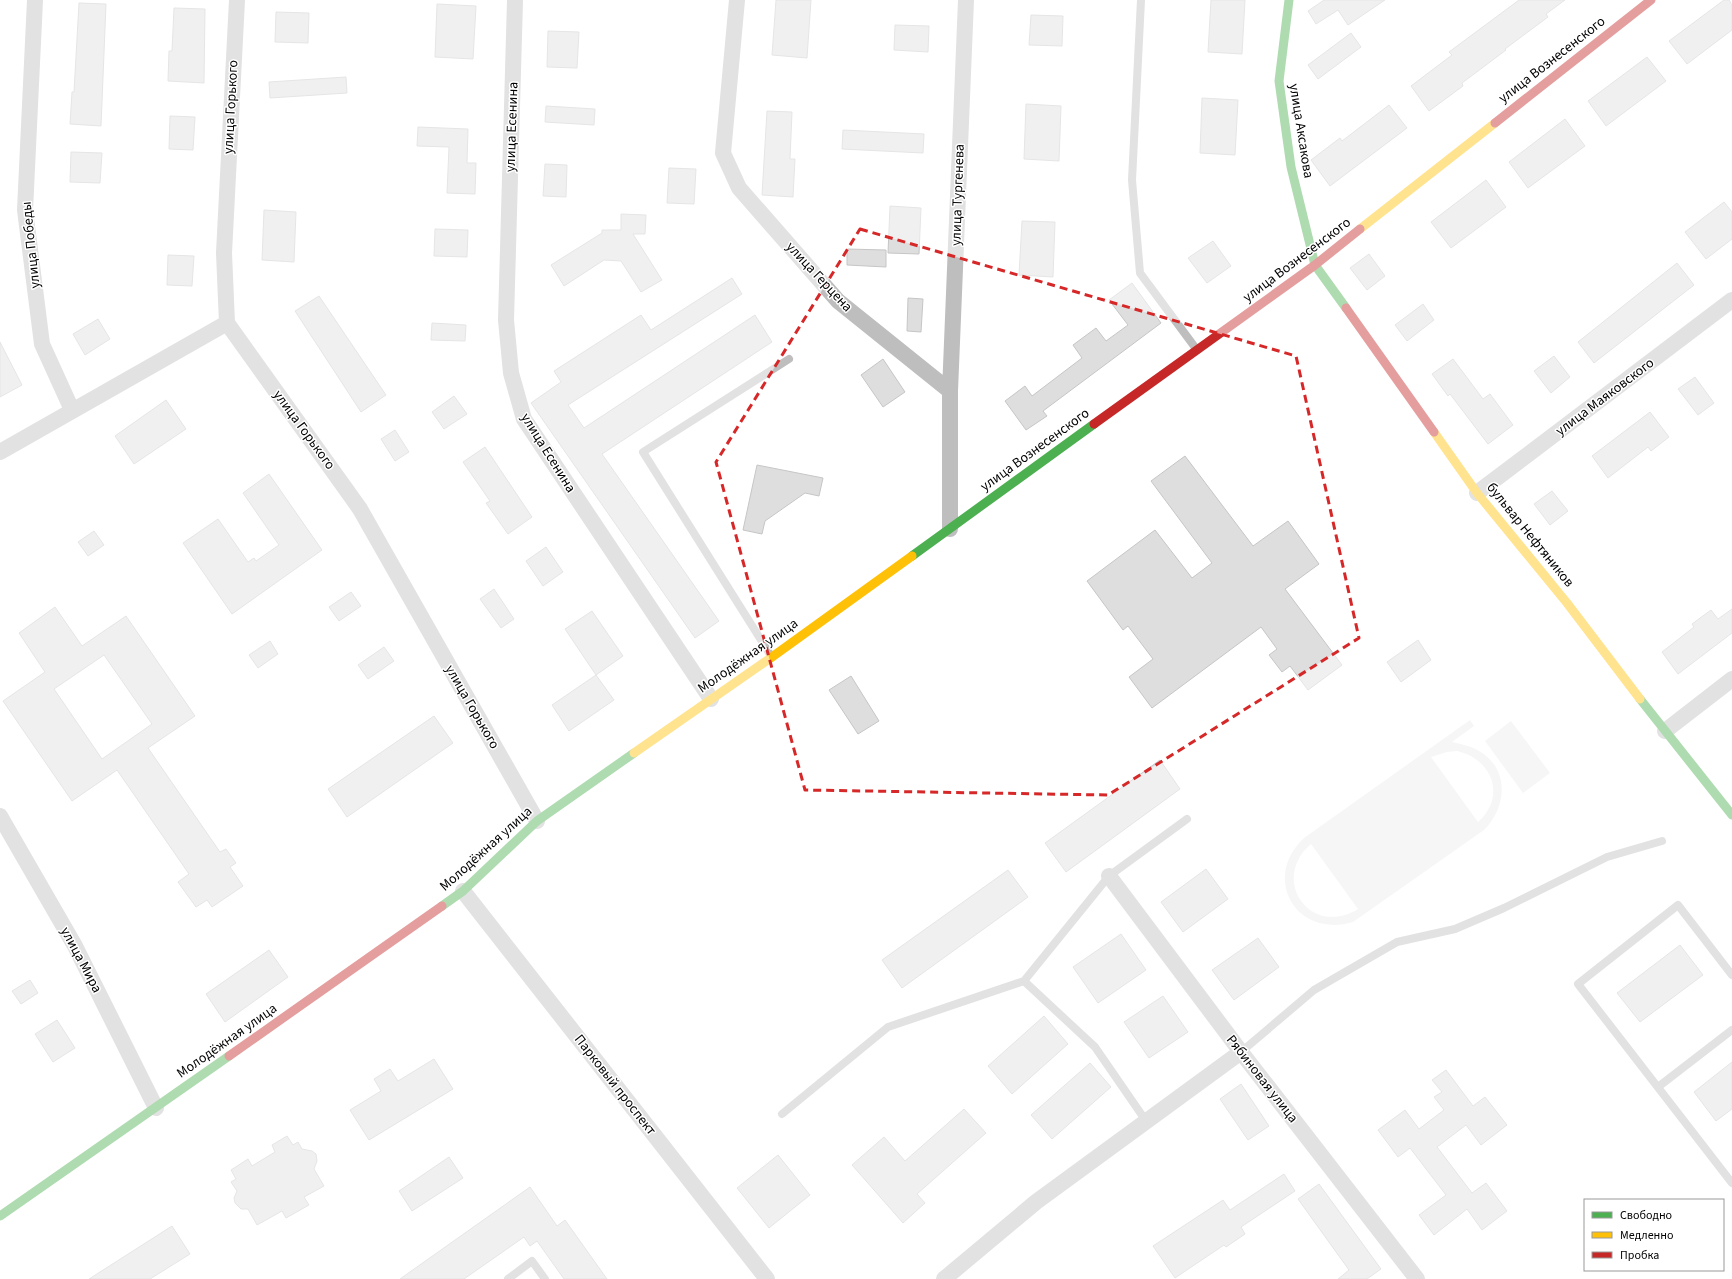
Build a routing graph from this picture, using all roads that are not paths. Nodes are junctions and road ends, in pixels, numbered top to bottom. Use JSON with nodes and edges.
{"nodes":[{"id":1,"x":35,"y":0,"type":"edge"},
{"id":2,"x":237,"y":0,"type":"edge"},
{"id":3,"x":516,"y":0,"type":"edge"},
{"id":4,"x":737,"y":0,"type":"edge"},
{"id":5,"x":966,"y":0,"type":"edge"},
{"id":6,"x":1141,"y":0,"type":"edge"},
{"id":7,"x":1289,"y":0,"type":"edge"},
{"id":8,"x":1651,"y":0,"type":"edge"},
{"id":9,"x":1315,"y":265,"type":"junction"},
{"id":10,"x":1732,"y":300,"type":"edge"},
{"id":11,"x":227,"y":323,"type":"junction"},
{"id":12,"x":1198,"y":350,"type":"junction"},
{"id":13,"x":789,"y":359,"type":"dead end"},
{"id":14,"x":950,"y":391,"type":"junction"},
{"id":15,"x":72,"y":410,"type":"junction"},
{"id":16,"x":0,"y":452,"type":"edge"},
{"id":17,"x":1477,"y":493,"type":"junction"},
{"id":18,"x":950,"y":529,"type":"junction"},
{"id":19,"x":772,"y":657,"type":"junction"},
{"id":20,"x":1732,"y":679,"type":"edge"},
{"id":21,"x":711,"y":699,"type":"junction"},
{"id":22,"x":1665,"y":731,"type":"junction"},
{"id":23,"x":1732,"y":815,"type":"edge"},
{"id":24,"x":0,"y":816,"type":"edge"},
{"id":25,"x":1186,"y":819,"type":"dead end"},
{"id":26,"x":537,"y":821,"type":"junction"},
{"id":27,"x":1662,"y":841,"type":"dead end"},
{"id":28,"x":1109,"y":876,"type":"junction"},
{"id":29,"x":462,"y":891,"type":"junction"},
{"id":30,"x":1732,"y":975,"type":"edge"},
{"id":31,"x":1024,"y":981,"type":"junction"},
{"id":32,"x":1732,"y":1030,"type":"edge"},
{"id":33,"x":1241,"y":1052,"type":"junction"},
{"id":34,"x":1658,"y":1087,"type":"junction"},
{"id":35,"x":156,"y":1108,"type":"junction"},
{"id":36,"x":782,"y":1114,"type":"dead end"},
{"id":37,"x":1146,"y":1121,"type":"junction"},
{"id":38,"x":1732,"y":1183,"type":"edge"},
{"id":39,"x":0,"y":1216,"type":"edge"},
{"id":40,"x":508,"y":1279,"type":"edge"},
{"id":41,"x":545,"y":1279,"type":"edge"},
{"id":42,"x":767,"y":1279,"type":"edge"},
{"id":43,"x":944,"y":1279,"type":"edge"},
{"id":44,"x":1417,"y":1279,"type":"edge"}],
"edges":[{"from":1,"to":15,"type":"street","name":"улица Победы"},
{"from":2,"to":11,"type":"street","name":"улица Горького"},
{"from":3,"to":21,"type":"street","name":"улица Есенина"},
{"from":4,"to":14,"type":"street","name":"улица Герцена"},
{"from":5,"to":14,"type":"street","name":"улица Тургенева"},
{"from":6,"to":12,"type":"lane"},
{"from":7,"to":9,"type":"street","name":"улица Аксакова"},
{"from":8,"to":9,"type":"street","name":"улица Вознесенского"},
{"from":9,"to":12,"type":"street","name":"улица Вознесенского"},
{"from":9,"to":17,"type":"street","name":"бульвар Нефтяников"},
{"from":10,"to":17,"type":"street","name":"улица Маяковского"},
{"from":11,"to":15,"type":"street"},
{"from":11,"to":26,"type":"street","name":"улица Горького"},
{"from":12,"to":18,"type":"street","name":"улица Вознесенского"},
{"from":13,"to":19,"type":"lane"},
{"from":14,"to":18,"type":"street"},
{"from":15,"to":16,"type":"street"},
{"from":17,"to":22,"type":"street","name":"бульвар Нефтяников"},
{"from":18,"to":19,"type":"street","name":"Молодёжная улица"},
{"from":19,"to":21,"type":"street","name":"Молодёжная улица"},
{"from":20,"to":22,"type":"street"},
{"from":21,"to":26,"type":"street","name":"Молодёжная улица"},
{"from":22,"to":23,"type":"street","name":"бульвар Нефтяников"},
{"from":24,"to":35,"type":"street","name":"улица Мира"},
{"from":25,"to":28,"type":"lane"},
{"from":26,"to":29,"type":"street","name":"Молодёжная улица"},
{"from":27,"to":33,"type":"lane"},
{"from":28,"to":31,"type":"lane"},
{"from":28,"to":33,"type":"street","name":"Рябиновая улица"},
{"from":29,"to":35,"type":"street","name":"Молодёжная улица"},
{"from":29,"to":42,"type":"street","name":"Парковый проспект"},
{"from":30,"to":34,"type":"lane"},
{"from":31,"to":36,"type":"lane"},
{"from":31,"to":37,"type":"lane"},
{"from":32,"to":34,"type":"lane"},
{"from":33,"to":37,"type":"street"},
{"from":33,"to":44,"type":"street","name":"Рябиновая улица"},
{"from":34,"to":38,"type":"lane"},
{"from":35,"to":39,"type":"street","name":"Молодёжная улица"},
{"from":37,"to":43,"type":"street"},
{"from":40,"to":41,"type":"lane"}]}
